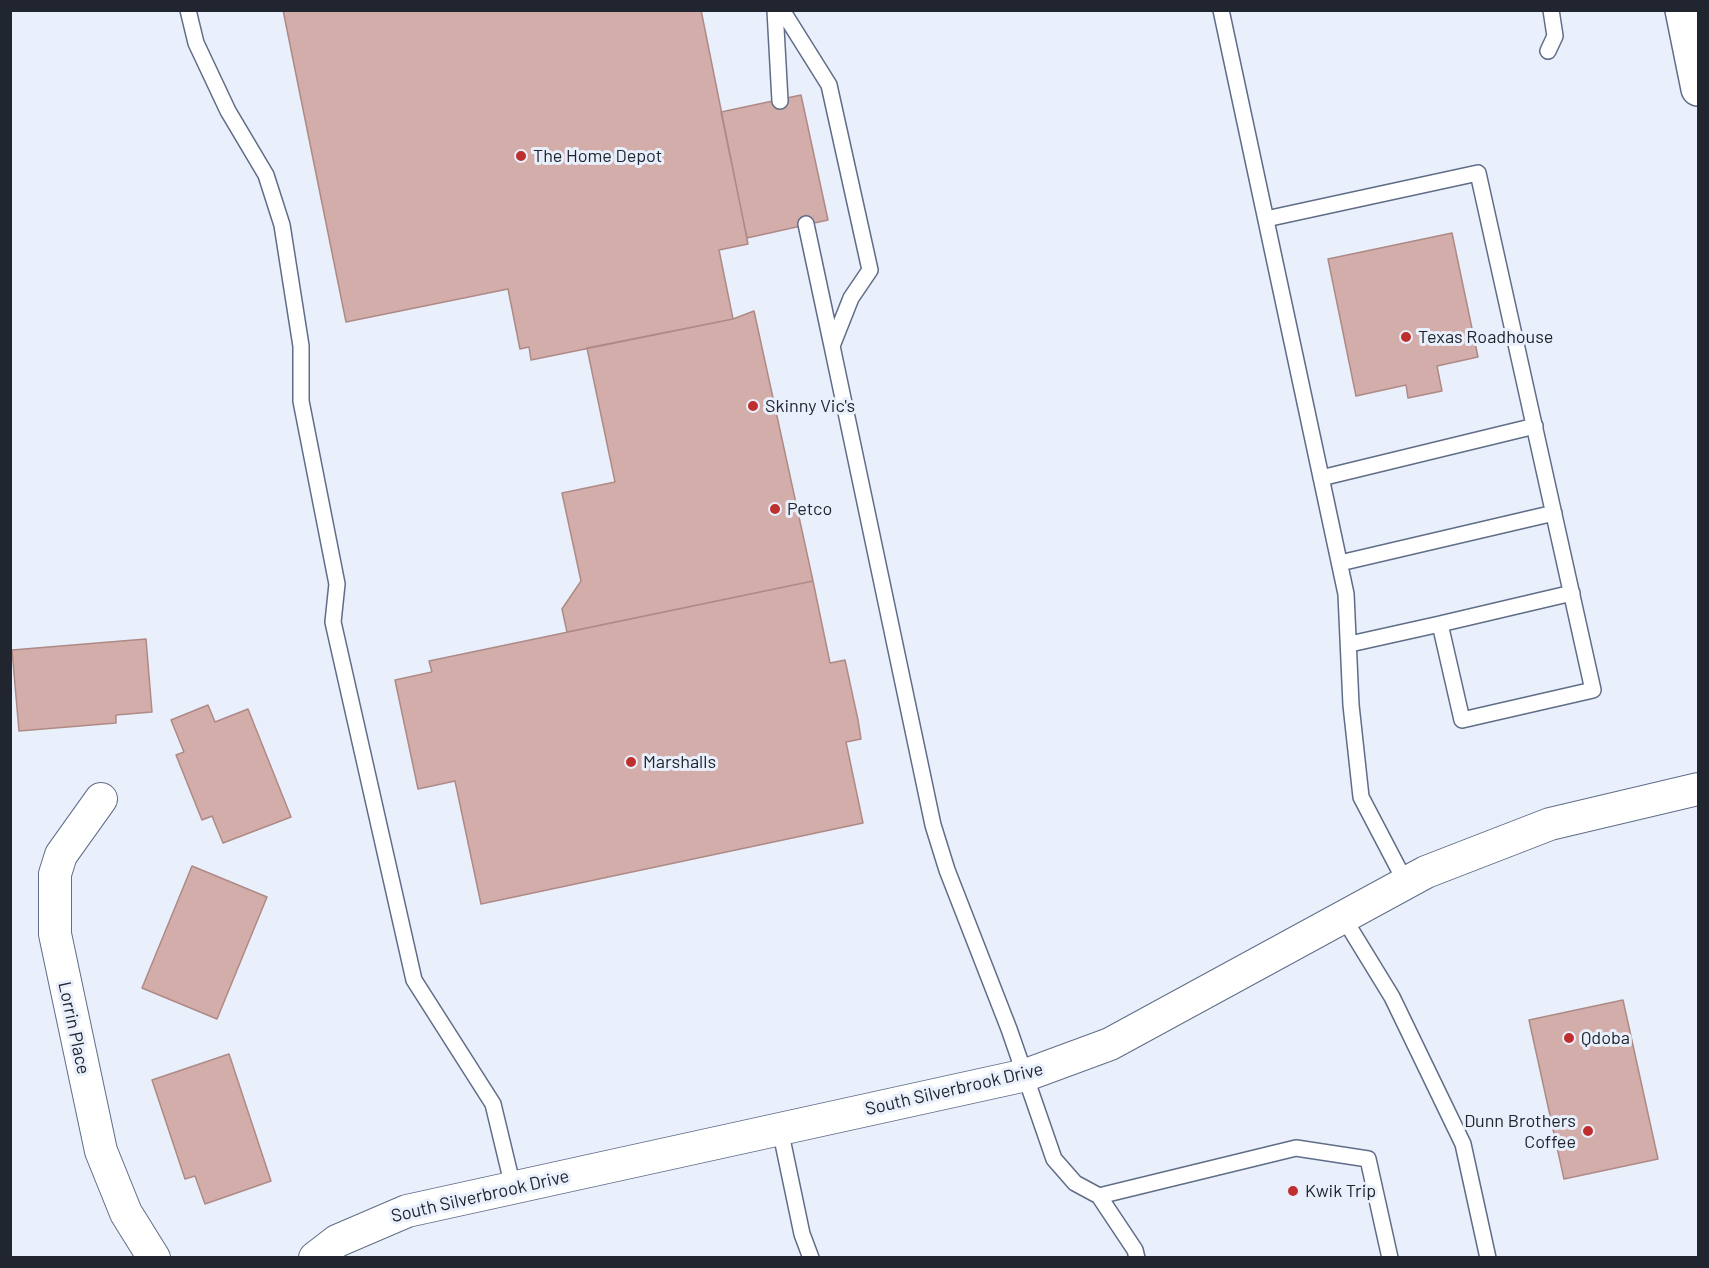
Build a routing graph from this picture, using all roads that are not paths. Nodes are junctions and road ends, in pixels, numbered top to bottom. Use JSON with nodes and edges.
{"nodes":[{"id":1,"x":188,"y":10,"type":"edge"},
{"id":2,"x":775,"y":10,"type":"edge"},
{"id":3,"x":782,"y":10,"type":"edge"},
{"id":4,"x":1221,"y":10,"type":"edge"},
{"id":5,"x":1551,"y":10,"type":"edge"},
{"id":6,"x":1682,"y":10,"type":"edge"},
{"id":7,"x":1548,"y":51,"type":"dead end"},
{"id":8,"x":1698,"y":89,"type":"edge"},
{"id":9,"x":780,"y":100,"type":"dead end"},
{"id":10,"x":1266,"y":219,"type":"junction"},
{"id":11,"x":806,"y":224,"type":"dead end"},
{"id":12,"x":831,"y":346,"type":"junction"},
{"id":13,"x":1535,"y":426,"type":"junction"},
{"id":14,"x":1322,"y":478,"type":"junction"},
{"id":15,"x":1554,"y":513,"type":"junction"},
{"id":16,"x":1340,"y":563,"type":"junction"},
{"id":17,"x":1572,"y":592,"type":"junction"},
{"id":18,"x":1440,"y":624,"type":"junction"},
{"id":19,"x":1350,"y":644,"type":"junction"},
{"id":20,"x":1698,"y":789,"type":"edge"},
{"id":21,"x":101,"y":799,"type":"dead end"},
{"id":22,"x":1406,"y":883,"type":"junction"},
{"id":23,"x":1343,"y":917,"type":"junction"},
{"id":24,"x":1026,"y":1075,"type":"junction"},
{"id":25,"x":780,"y":1129,"type":"junction"},
{"id":26,"x":513,"y":1187,"type":"junction"},
{"id":27,"x":1099,"y":1196,"type":"junction"},
{"id":28,"x":154,"y":1257,"type":"edge"},
{"id":29,"x":315,"y":1257,"type":"edge"},
{"id":30,"x":811,"y":1257,"type":"edge"},
{"id":31,"x":1137,"y":1257,"type":"edge"},
{"id":32,"x":1390,"y":1257,"type":"edge"},
{"id":33,"x":1488,"y":1257,"type":"edge"}],
"edges":[{"from":1,"to":26,"type":"lane"},
{"from":2,"to":9,"type":"lane"},
{"from":3,"to":12,"type":"lane"},
{"from":4,"to":10,"type":"lane"},
{"from":5,"to":7,"type":"lane"},
{"from":6,"to":8,"type":"street"},
{"from":10,"to":13,"type":"lane"},
{"from":10,"to":14,"type":"lane"},
{"from":11,"to":12,"type":"lane"},
{"from":12,"to":24,"type":"lane"},
{"from":13,"to":14,"type":"lane"},
{"from":13,"to":15,"type":"lane"},
{"from":14,"to":16,"type":"lane"},
{"from":15,"to":16,"type":"lane"},
{"from":15,"to":17,"type":"lane"},
{"from":16,"to":19,"type":"lane"},
{"from":17,"to":18,"type":"lane"},
{"from":17,"to":18,"type":"lane"},
{"from":18,"to":19,"type":"lane"},
{"from":19,"to":22,"type":"lane"},
{"from":20,"to":22,"type":"street","name":"South Silverbrook Drive"},
{"from":21,"to":28,"type":"street","name":"Lorrin Place"},
{"from":22,"to":23,"type":"street","name":"South Silverbrook Drive"},
{"from":23,"to":24,"type":"street","name":"South Silverbrook Drive"},
{"from":23,"to":33,"type":"lane"},
{"from":24,"to":25,"type":"street","name":"South Silverbrook Drive"},
{"from":24,"to":27,"type":"lane"},
{"from":25,"to":26,"type":"street","name":"South Silverbrook Drive"},
{"from":25,"to":30,"type":"lane"},
{"from":26,"to":29,"type":"street","name":"South Silverbrook Drive"},
{"from":27,"to":31,"type":"lane"},
{"from":27,"to":32,"type":"lane"}]}
